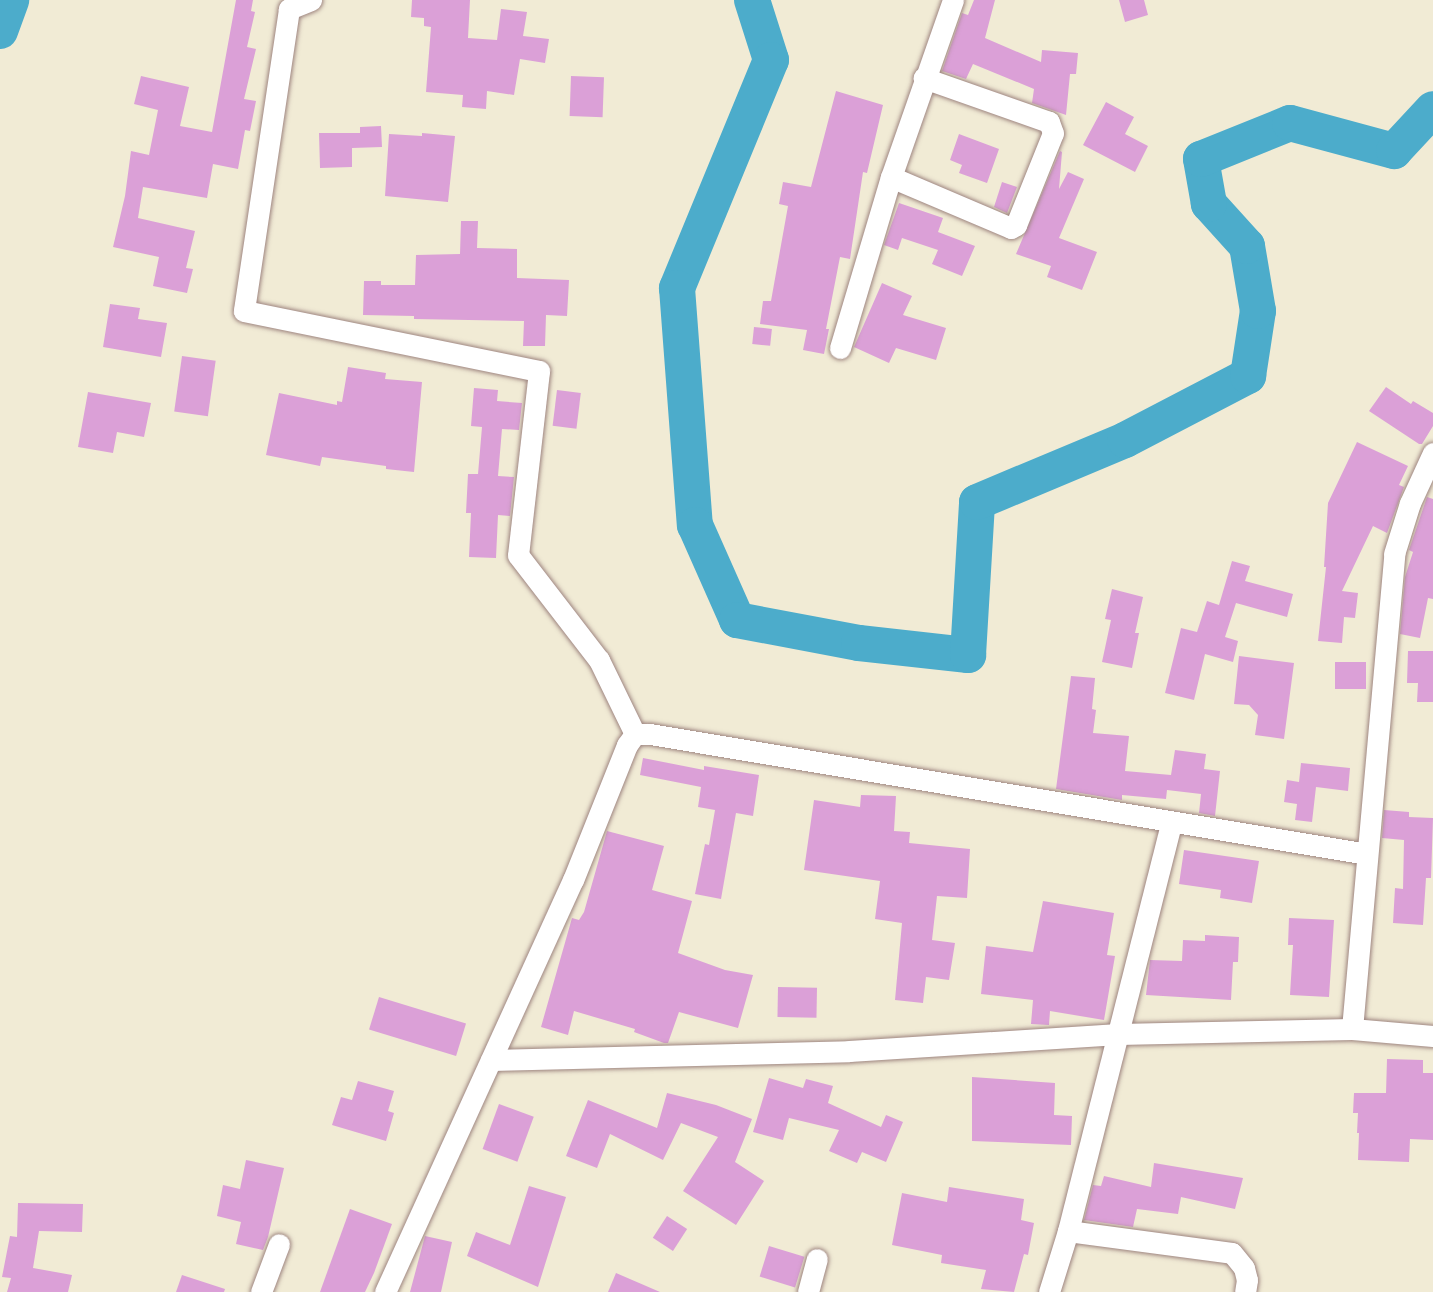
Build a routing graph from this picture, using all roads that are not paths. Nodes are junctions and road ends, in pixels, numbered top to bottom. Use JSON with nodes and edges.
{"nodes":[{"id":1,"x":310,"y":0,"type":"edge"},
{"id":2,"x":953,"y":0,"type":"edge"},
{"id":3,"x":924,"y":78,"type":"junction"},
{"id":4,"x":891,"y":177,"type":"junction"},
{"id":5,"x":840,"y":348,"type":"dead end"},
{"id":6,"x":1433,"y":453,"type":"edge"},
{"id":7,"x":635,"y":735,"type":"junction"},
{"id":8,"x":1171,"y":823,"type":"junction"},
{"id":9,"x":1367,"y":854,"type":"junction"},
{"id":10,"x":1352,"y":1029,"type":"junction"},
{"id":11,"x":1118,"y":1034,"type":"junction"},
{"id":12,"x":1433,"y":1036,"type":"edge"},
{"id":13,"x":491,"y":1060,"type":"junction"},
{"id":14,"x":1068,"y":1231,"type":"junction"},
{"id":15,"x":279,"y":1244,"type":"dead end"},
{"id":16,"x":817,"y":1259,"type":"dead end"},
{"id":17,"x":261,"y":1292,"type":"edge"},
{"id":18,"x":385,"y":1292,"type":"edge"},
{"id":19,"x":808,"y":1292,"type":"edge"},
{"id":20,"x":1048,"y":1292,"type":"edge"},
{"id":21,"x":1245,"y":1292,"type":"edge"}],
"edges":[{"from":1,"to":7,"type":"street"},
{"from":2,"to":3,"type":"street"},
{"from":3,"to":4,"type":"street"},
{"from":3,"to":4,"type":"street"},
{"from":4,"to":5,"type":"street"},
{"from":6,"to":9,"type":"street"},
{"from":7,"to":8,"type":"street"},
{"from":7,"to":13,"type":"street"},
{"from":8,"to":9,"type":"street"},
{"from":8,"to":11,"type":"street"},
{"from":9,"to":10,"type":"street"},
{"from":10,"to":11,"type":"street"},
{"from":10,"to":12,"type":"street"},
{"from":11,"to":13,"type":"street"},
{"from":11,"to":14,"type":"street"},
{"from":13,"to":18,"type":"street"},
{"from":14,"to":20,"type":"street"},
{"from":14,"to":21,"type":"street"},
{"from":15,"to":17,"type":"street"},
{"from":16,"to":19,"type":"street"}]}
